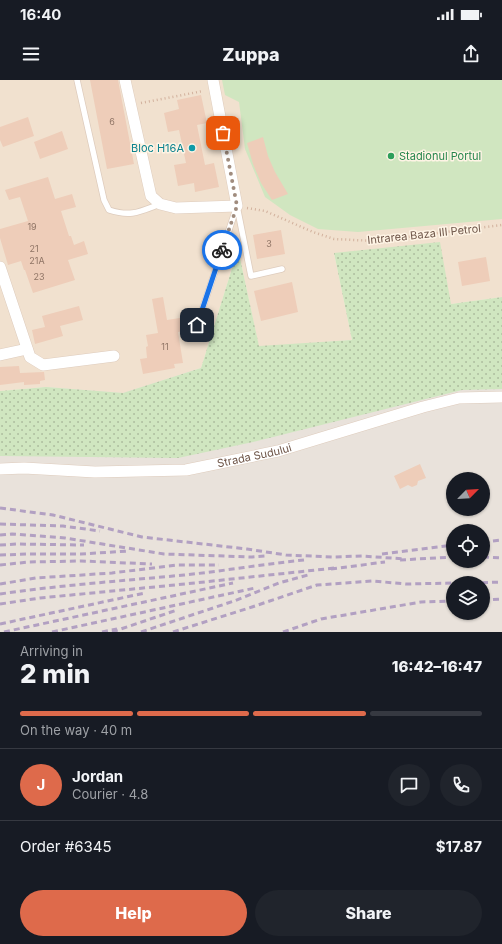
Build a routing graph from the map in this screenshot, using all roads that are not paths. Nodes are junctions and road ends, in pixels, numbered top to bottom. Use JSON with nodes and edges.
{"nodes":[{"id":1,"x":77,"y":80,"type":"edge"},
{"id":2,"x":125,"y":80,"type":"edge"},
{"id":3,"x":214,"y":85,"type":"edge"},
{"id":4,"x":160,"y":204,"type":"junction"},
{"id":5,"x":237,"y":206,"type":"junction"},
{"id":6,"x":282,"y":269,"type":"dead end"},
{"id":7,"x":1,"y":272,"type":"edge"},
{"id":8,"x":197,"y":325,"type":"dead end"},
{"id":9,"x":27,"y":349,"type":"junction"},
{"id":10,"x":0,"y":355,"type":"edge"},
{"id":11,"x":114,"y":356,"type":"dead end"},
{"id":12,"x":502,"y":397,"type":"edge"},
{"id":13,"x":0,"y":469,"type":"edge"}],
"edges":[{"from":1,"to":4,"type":"lane"},
{"from":2,"to":4,"type":"street"},
{"from":3,"to":5,"type":"street"},
{"from":4,"to":5,"type":"street"},
{"from":5,"to":6,"type":"lane"},
{"from":5,"to":8,"type":"lane"},
{"from":7,"to":9,"type":"street"},
{"from":9,"to":10,"type":"street"},
{"from":9,"to":11,"type":"street"},
{"from":12,"to":13,"type":"street","name":"Strada Sudului"}]}
